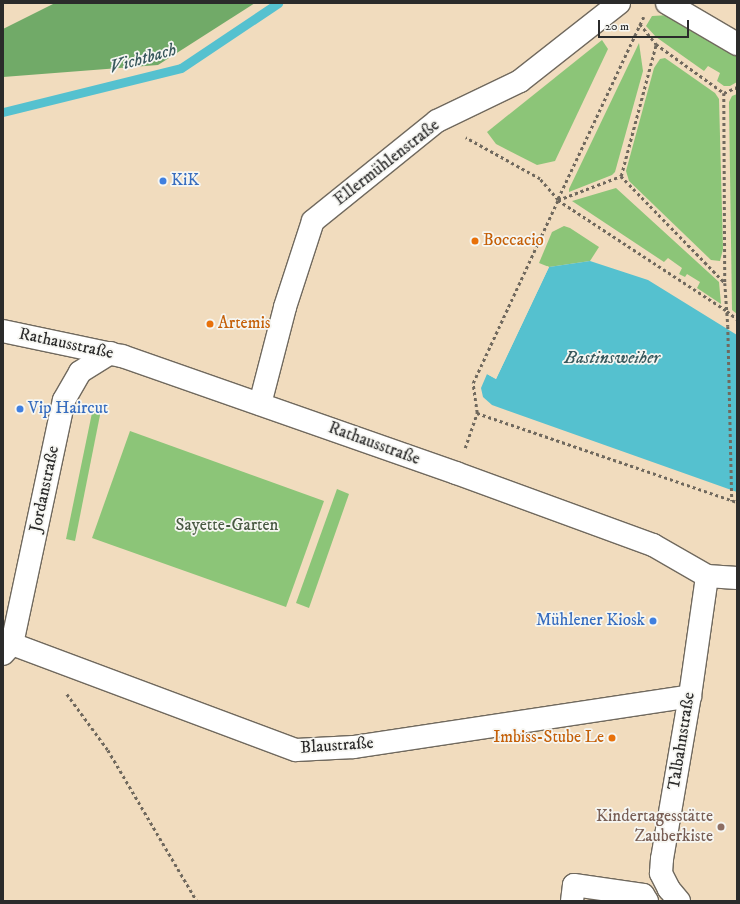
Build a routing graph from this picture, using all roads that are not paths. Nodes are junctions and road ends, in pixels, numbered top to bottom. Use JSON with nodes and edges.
{"nodes":[{"id":1,"x":619,"y":3,"type":"edge"},
{"id":2,"x":667,"y":3,"type":"edge"},
{"id":3,"x":737,"y":44,"type":"edge"},
{"id":4,"x":3,"y":331,"type":"edge"},
{"id":5,"x":110,"y":353,"type":"junction"},
{"id":6,"x":260,"y":404,"type":"junction"},
{"id":7,"x":707,"y":576,"type":"junction"},
{"id":8,"x":737,"y":578,"type":"edge"},
{"id":9,"x":8,"y":649,"type":"edge"},
{"id":10,"x":690,"y":696,"type":"junction"},
{"id":11,"x":662,"y":859,"type":"junction"},
{"id":12,"x":644,"y":899,"type":"edge"},
{"id":13,"x":572,"y":901,"type":"edge"},
{"id":14,"x":679,"y":901,"type":"edge"}],
"edges":[{"from":1,"to":6,"type":"street","name":"Ellermühlenstraße"},
{"from":2,"to":3,"type":"street"},
{"from":4,"to":5,"type":"street","name":"Rathausstraße"},
{"from":5,"to":6,"type":"street","name":"Rathausstraße"},
{"from":5,"to":9,"type":"street","name":"Jordanstraße"},
{"from":6,"to":7,"type":"street","name":"Rathausstraße"},
{"from":7,"to":8,"type":"street","name":"Rathausstraße"},
{"from":7,"to":10,"type":"street","name":"Talbahnstraße"},
{"from":9,"to":10,"type":"street","name":"Blaustraße"},
{"from":10,"to":11,"type":"street","name":"Talbahnstraße"},
{"from":11,"to":12,"type":"street"},
{"from":11,"to":14,"type":"street","name":"Talbahnstraße"},
{"from":12,"to":13,"type":"street"}]}
